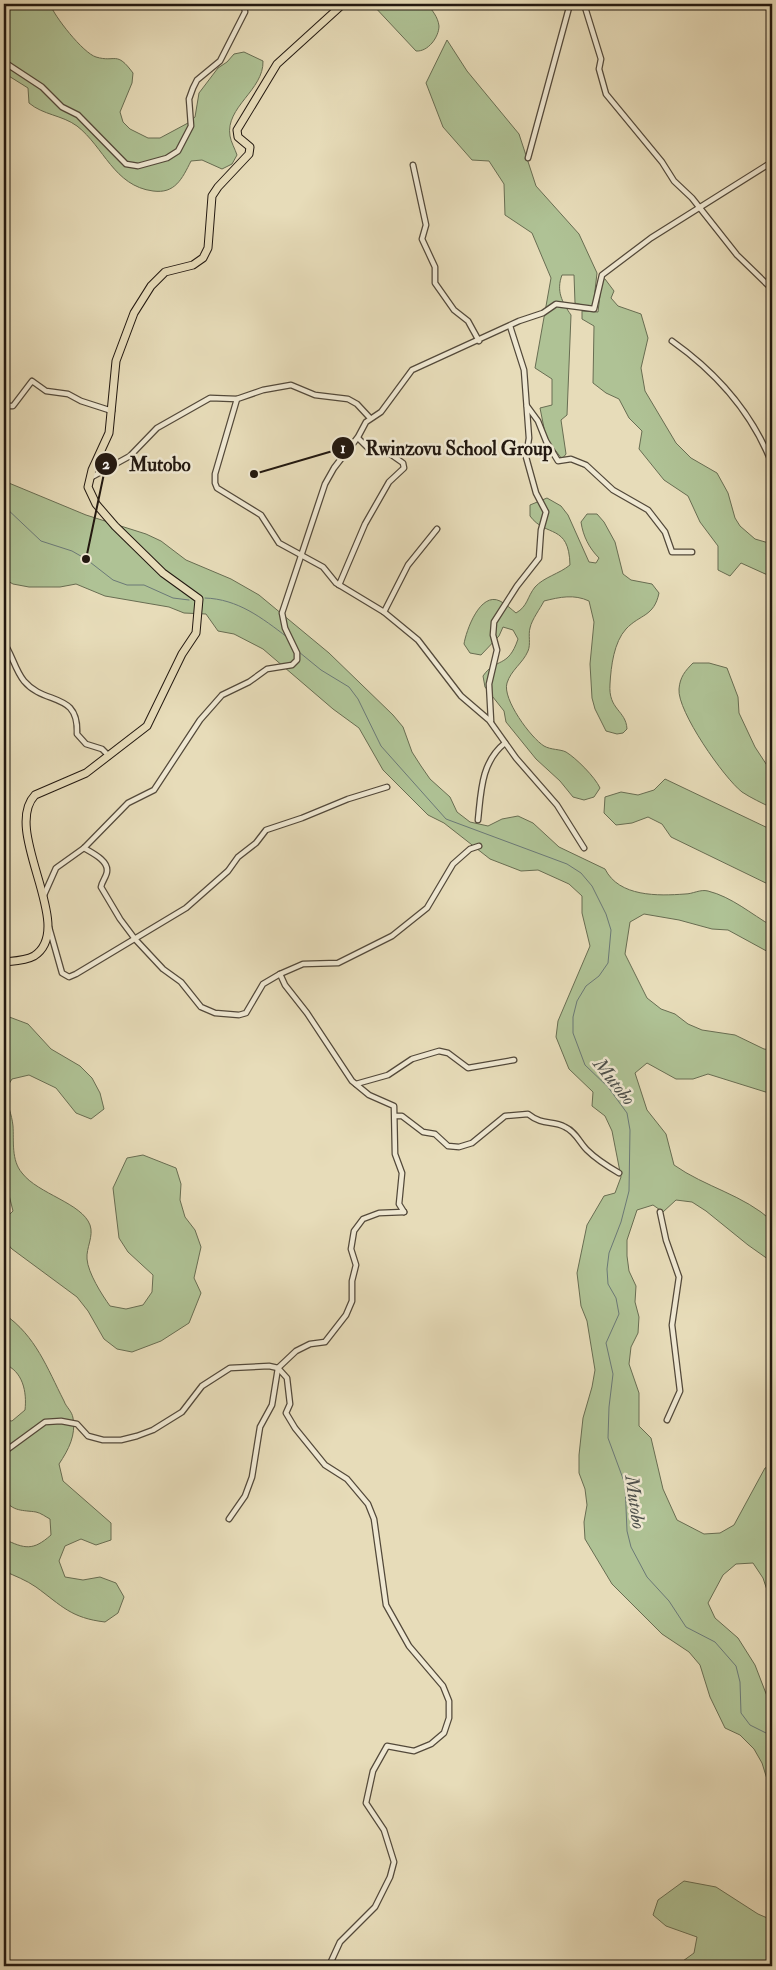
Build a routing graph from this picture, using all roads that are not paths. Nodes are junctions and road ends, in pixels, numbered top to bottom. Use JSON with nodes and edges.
{"nodes":[{"id":1,"x":244,"y":4,"type":"edge"},
{"id":2,"x":343,"y":4,"type":"edge"},
{"id":3,"x":570,"y":4,"type":"edge"},
{"id":4,"x":584,"y":4,"type":"edge"},
{"id":5,"x":4,"y":62,"type":"edge"},
{"id":6,"x":528,"y":158,"type":"dead end"},
{"id":7,"x":772,"y":162,"type":"edge"},
{"id":8,"x":413,"y":165,"type":"dead end"},
{"id":9,"x":701,"y":208,"type":"junction"},
{"id":10,"x":772,"y":289,"type":"edge"},
{"id":11,"x":510,"y":326,"type":"junction"},
{"id":12,"x":478,"y":341,"type":"junction"},
{"id":13,"x":672,"y":341,"type":"dead end"},
{"id":14,"x":237,"y":399,"type":"junction"},
{"id":15,"x":4,"y":400,"type":"edge"},
{"id":16,"x":526,"y":404,"type":"junction"},
{"id":17,"x":113,"y":411,"type":"junction"},
{"id":18,"x":370,"y":418,"type":"junction"},
{"id":19,"x":358,"y":438,"type":"junction"},
{"id":20,"x":772,"y":464,"type":"edge"},
{"id":21,"x":89,"y":479,"type":"junction"},
{"id":22,"x":437,"y":529,"type":"dead end"},
{"id":23,"x":692,"y":552,"type":"dead end"},
{"id":24,"x":302,"y":556,"type":"junction"},
{"id":25,"x":339,"y":585,"type":"junction"},
{"id":26,"x":384,"y":612,"type":"junction"},
{"id":27,"x":4,"y":643,"type":"edge"},
{"id":28,"x":491,"y":723,"type":"junction"},
{"id":29,"x":505,"y":743,"type":"junction"},
{"id":30,"x":109,"y":756,"type":"junction"},
{"id":31,"x":387,"y":788,"type":"dead end"},
{"id":32,"x":478,"y":820,"type":"dead end"},
{"id":33,"x":479,"y":846,"type":"dead end"},
{"id":34,"x":84,"y":848,"type":"junction"},
{"id":35,"x":584,"y":848,"type":"dead end"},
{"id":36,"x":43,"y":896,"type":"junction"},
{"id":37,"x":48,"y":923,"type":"junction"},
{"id":38,"x":134,"y":939,"type":"junction"},
{"id":39,"x":4,"y":962,"type":"edge"},
{"id":40,"x":280,"y":974,"type":"junction"},
{"id":41,"x":514,"y":1060,"type":"dead end"},
{"id":42,"x":356,"y":1084,"type":"junction"},
{"id":43,"x":395,"y":1116,"type":"junction"},
{"id":44,"x":619,"y":1172,"type":"dead end"},
{"id":45,"x":660,"y":1212,"type":"dead end"},
{"id":46,"x":278,"y":1368,"type":"junction"},
{"id":47,"x":668,"y":1420,"type":"dead end"},
{"id":48,"x":4,"y":1452,"type":"edge"},
{"id":49,"x":230,"y":1519,"type":"dead end"},
{"id":50,"x":328,"y":1966,"type":"edge"}],
"edges":[{"from":1,"to":5,"type":"street"},
{"from":2,"to":17,"type":"main road"},
{"from":3,"to":6,"type":"street"},
{"from":4,"to":9,"type":"street"},
{"from":7,"to":9,"type":"street"},
{"from":8,"to":12,"type":"street"},
{"from":9,"to":10,"type":"street"},
{"from":9,"to":11,"type":"street"},
{"from":11,"to":12,"type":"street"},
{"from":11,"to":16,"type":"street"},
{"from":12,"to":18,"type":"street"},
{"from":13,"to":20,"type":"street"},
{"from":14,"to":18,"type":"street"},
{"from":14,"to":21,"type":"street"},
{"from":14,"to":24,"type":"street"},
{"from":15,"to":17,"type":"street"},
{"from":16,"to":23,"type":"street"},
{"from":16,"to":28,"type":"street"},
{"from":17,"to":21,"type":"main road"},
{"from":18,"to":19,"type":"street"},
{"from":19,"to":24,"type":"street"},
{"from":19,"to":25,"type":"street"},
{"from":21,"to":30,"type":"main road"},
{"from":22,"to":26,"type":"street"},
{"from":24,"to":25,"type":"street"},
{"from":24,"to":34,"type":"street"},
{"from":25,"to":26,"type":"street"},
{"from":26,"to":28,"type":"street"},
{"from":27,"to":30,"type":"street"},
{"from":28,"to":29,"type":"street"},
{"from":29,"to":32,"type":"street"},
{"from":29,"to":35,"type":"street"},
{"from":30,"to":36,"type":"main road"},
{"from":31,"to":38,"type":"street"},
{"from":33,"to":40,"type":"street"},
{"from":34,"to":36,"type":"street"},
{"from":34,"to":38,"type":"street"},
{"from":36,"to":37,"type":"main road"},
{"from":37,"to":38,"type":"street"},
{"from":37,"to":39,"type":"main road"},
{"from":38,"to":40,"type":"street"},
{"from":40,"to":42,"type":"street"},
{"from":41,"to":42,"type":"street"},
{"from":42,"to":43,"type":"street"},
{"from":43,"to":44,"type":"street"},
{"from":43,"to":46,"type":"street"},
{"from":45,"to":47,"type":"street"},
{"from":46,"to":48,"type":"street"},
{"from":46,"to":49,"type":"street"},
{"from":46,"to":50,"type":"street"}]}
